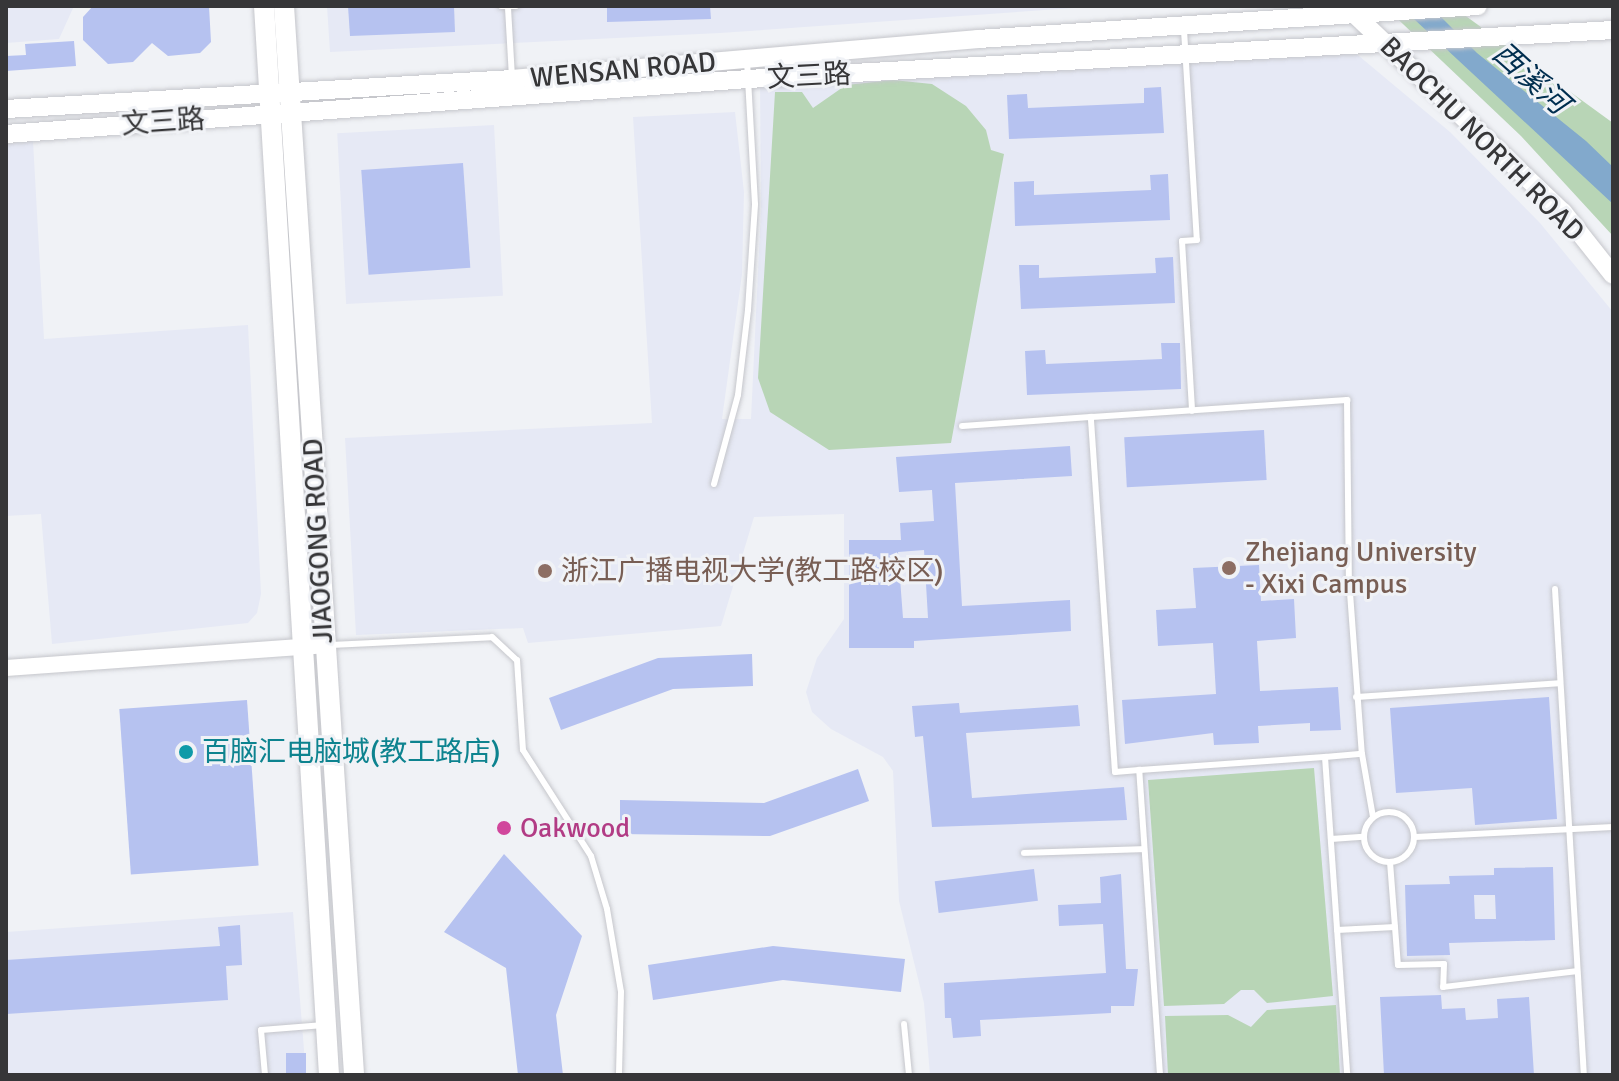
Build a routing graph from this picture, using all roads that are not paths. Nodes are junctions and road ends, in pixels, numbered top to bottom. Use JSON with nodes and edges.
{"nodes":[{"id":1,"x":264,"y":6,"type":"edge"},
{"id":2,"x":284,"y":6,"type":"edge"},
{"id":3,"x":1478,"y":6,"type":"edge"},
{"id":4,"x":509,"y":7,"type":"edge"},
{"id":5,"x":1350,"y":10,"type":"edge"},
{"id":6,"x":1184,"y":26,"type":"junction"},
{"id":7,"x":1613,"y":30,"type":"edge"},
{"id":8,"x":1383,"y":41,"type":"junction"},
{"id":9,"x":1185,"y":53,"type":"junction"},
{"id":10,"x":748,"y":70,"type":"junction"},
{"id":11,"x":512,"y":79,"type":"junction"},
{"id":12,"x":291,"y":91,"type":"junction"},
{"id":13,"x":270,"y":92,"type":"junction"},
{"id":14,"x":6,"y":109,"type":"edge"},
{"id":15,"x":294,"y":114,"type":"junction"},
{"id":16,"x":272,"y":115,"type":"junction"},
{"id":17,"x":6,"y":134,"type":"edge"},
{"id":18,"x":1613,"y":275,"type":"edge"},
{"id":19,"x":1192,"y":411,"type":"junction"},
{"id":20,"x":1091,"y":417,"type":"junction"},
{"id":21,"x":962,"y":426,"type":"dead end"},
{"id":22,"x":714,"y":484,"type":"dead end"},
{"id":23,"x":1555,"y":589,"type":"dead end"},
{"id":24,"x":324,"y":645,"type":"junction"},
{"id":25,"x":300,"y":647,"type":"junction"},
{"id":26,"x":6,"y":668,"type":"edge"},
{"id":27,"x":1560,"y":683,"type":"junction"},
{"id":28,"x":1356,"y":697,"type":"junction"},
{"id":29,"x":1362,"y":754,"type":"junction"},
{"id":30,"x":1325,"y":757,"type":"junction"},
{"id":31,"x":1139,"y":770,"type":"junction"},
{"id":32,"x":1373,"y":817,"type":"junction"},
{"id":33,"x":1613,"y":827,"type":"edge"},
{"id":34,"x":1570,"y":830,"type":"junction"},
{"id":35,"x":1363,"y":837,"type":"junction"},
{"id":36,"x":1415,"y":837,"type":"junction"},
{"id":37,"x":1331,"y":839,"type":"junction"},
{"id":38,"x":1144,"y":849,"type":"junction"},
{"id":39,"x":1024,"y":853,"type":"dead end"},
{"id":40,"x":1390,"y":862,"type":"junction"},
{"id":41,"x":1395,"y":927,"type":"junction"},
{"id":42,"x":1337,"y":930,"type":"junction"},
{"id":43,"x":1577,"y":971,"type":"junction"},
{"id":44,"x":904,"y":1024,"type":"dead end"},
{"id":45,"x":325,"y":1025,"type":"junction"},
{"id":46,"x":265,"y":1075,"type":"edge"},
{"id":47,"x":329,"y":1075,"type":"edge"},
{"id":48,"x":354,"y":1075,"type":"edge"},
{"id":49,"x":619,"y":1075,"type":"edge"},
{"id":50,"x":909,"y":1075,"type":"edge"},
{"id":51,"x":1160,"y":1075,"type":"edge"},
{"id":52,"x":1347,"y":1075,"type":"edge"},
{"id":53,"x":1584,"y":1075,"type":"edge"}],
"edges":[{"from":1,"to":13,"type":"main road","name":"JIAOGONG ROAD"},
{"from":2,"to":12,"type":"main road","name":"JIAOGONG ROAD"},
{"from":3,"to":5,"type":"main road","name":"WENSAN ROAD"},
{"from":4,"to":11,"type":"lane"},
{"from":5,"to":6,"type":"main road","name":"WENSAN ROAD"},
{"from":5,"to":8,"type":"main road","name":"BAOCHU NORTH ROAD"},
{"from":6,"to":9,"type":"lane"},
{"from":6,"to":10,"type":"main road","name":"WENSAN ROAD"},
{"from":7,"to":8,"type":"main road","name":"文三路"},
{"from":8,"to":9,"type":"main road","name":"文三路"},
{"from":8,"to":18,"type":"main road","name":"BAOCHU NORTH ROAD"},
{"from":9,"to":10,"type":"main road","name":"文三路"},
{"from":9,"to":19,"type":"lane"},
{"from":10,"to":11,"type":"main road","name":"WENSAN ROAD"},
{"from":10,"to":15,"type":"main road","name":"文三路"},
{"from":10,"to":22,"type":"lane"},
{"from":11,"to":12,"type":"main road","name":"WENSAN ROAD"},
{"from":12,"to":13,"type":"main road","name":"WENSAN ROAD"},
{"from":12,"to":15,"type":"main road","name":"JIAOGONG ROAD"},
{"from":13,"to":14,"type":"main road","name":"WENSAN ROAD"},
{"from":13,"to":16,"type":"main road","name":"JIAOGONG ROAD"},
{"from":15,"to":16,"type":"main road","name":"文三路"},
{"from":15,"to":24,"type":"main road","name":"JIAOGONG ROAD"},
{"from":16,"to":17,"type":"main road","name":"文三路"},
{"from":16,"to":25,"type":"main road","name":"JIAOGONG ROAD"},
{"from":19,"to":20,"type":"lane"},
{"from":19,"to":28,"type":"lane"},
{"from":20,"to":21,"type":"lane"},
{"from":20,"to":31,"type":"lane"},
{"from":23,"to":27,"type":"lane"},
{"from":24,"to":25,"type":"street"},
{"from":24,"to":48,"type":"main road","name":"JIAOGONG ROAD"},
{"from":24,"to":49,"type":"lane"},
{"from":25,"to":26,"type":"street"},
{"from":25,"to":45,"type":"main road","name":"JIAOGONG ROAD"},
{"from":27,"to":28,"type":"lane"},
{"from":27,"to":34,"type":"lane"},
{"from":28,"to":29,"type":"lane"},
{"from":29,"to":30,"type":"lane"},
{"from":29,"to":32,"type":"lane"},
{"from":30,"to":31,"type":"lane"},
{"from":30,"to":37,"type":"lane"},
{"from":31,"to":38,"type":"lane"},
{"from":32,"to":35,"type":"lane"},
{"from":32,"to":36,"type":"lane"},
{"from":33,"to":34,"type":"lane"},
{"from":34,"to":36,"type":"lane"},
{"from":34,"to":43,"type":"lane"},
{"from":35,"to":37,"type":"lane"},
{"from":35,"to":40,"type":"lane"},
{"from":36,"to":40,"type":"lane"},
{"from":37,"to":42,"type":"lane"},
{"from":38,"to":39,"type":"lane"},
{"from":38,"to":51,"type":"lane"},
{"from":40,"to":41,"type":"lane"},
{"from":41,"to":42,"type":"lane"},
{"from":41,"to":43,"type":"lane"},
{"from":42,"to":52,"type":"lane"},
{"from":43,"to":53,"type":"lane"},
{"from":44,"to":50,"type":"lane"},
{"from":45,"to":46,"type":"lane"},
{"from":45,"to":47,"type":"main road","name":"JIAOGONG ROAD"}]}
